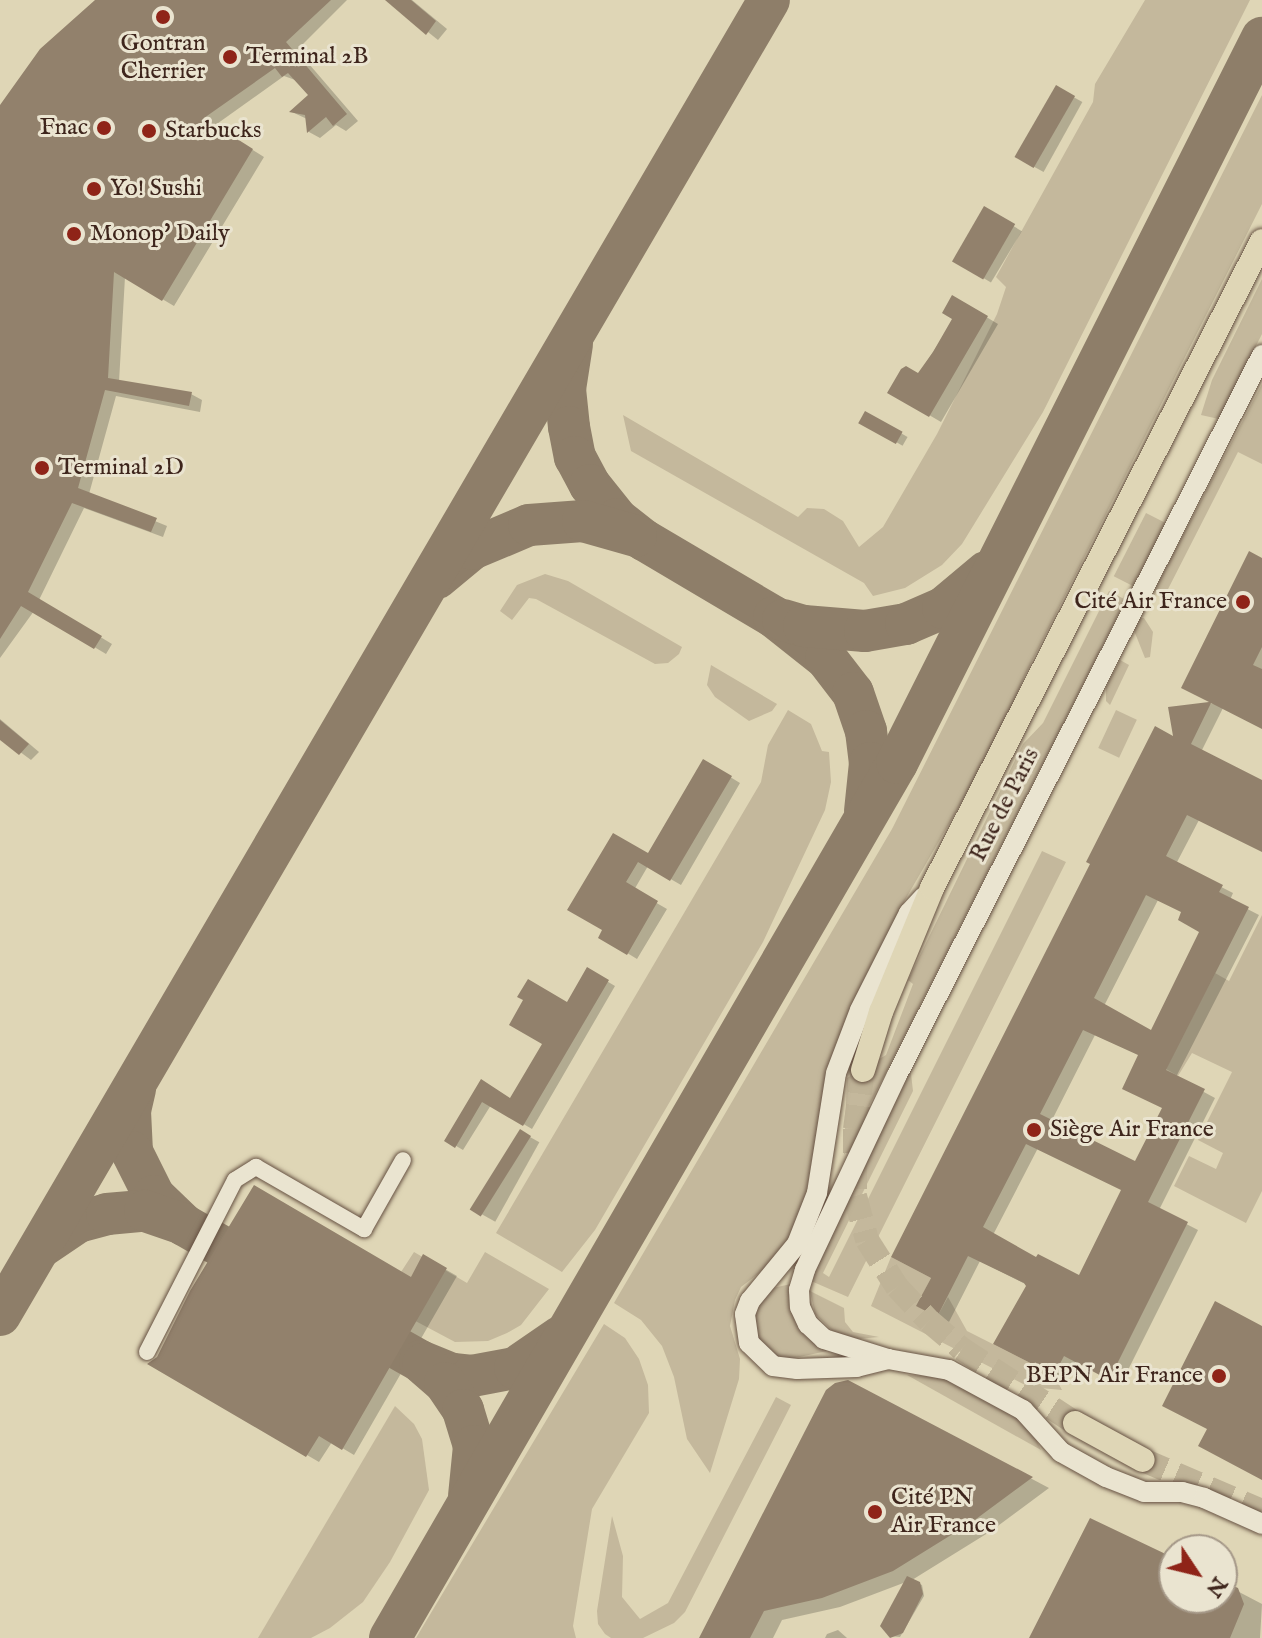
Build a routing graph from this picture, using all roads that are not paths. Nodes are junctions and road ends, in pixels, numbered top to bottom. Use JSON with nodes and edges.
{"nodes":[{"id":1,"x":1262,"y":241,"type":"edge"},
{"id":2,"x":1262,"y":355,"type":"edge"},
{"id":3,"x":932,"y":888,"type":"junction"},
{"id":4,"x":863,"y":1070,"type":"tunnel mouth"},
{"id":5,"x":403,"y":1160,"type":"dead end"},
{"id":6,"x":147,"y":1352,"type":"dead end"},
{"id":7,"x":888,"y":1359,"type":"junction"},
{"id":8,"x":1075,"y":1423,"type":"tunnel mouth"},
{"id":9,"x":1143,"y":1460,"type":"tunnel mouth"},
{"id":10,"x":1262,"y":1524,"type":"edge"}],
"edges":[{"from":1,"to":3,"type":"main road"},
{"from":2,"to":7,"type":"street","name":"Rue de Paris"},
{"from":3,"to":4,"type":"main road"},
{"from":3,"to":7,"type":"street"},
{"from":5,"to":6,"type":"street"},
{"from":7,"to":10,"type":"street"},
{"from":8,"to":9,"type":"main road"}]}
